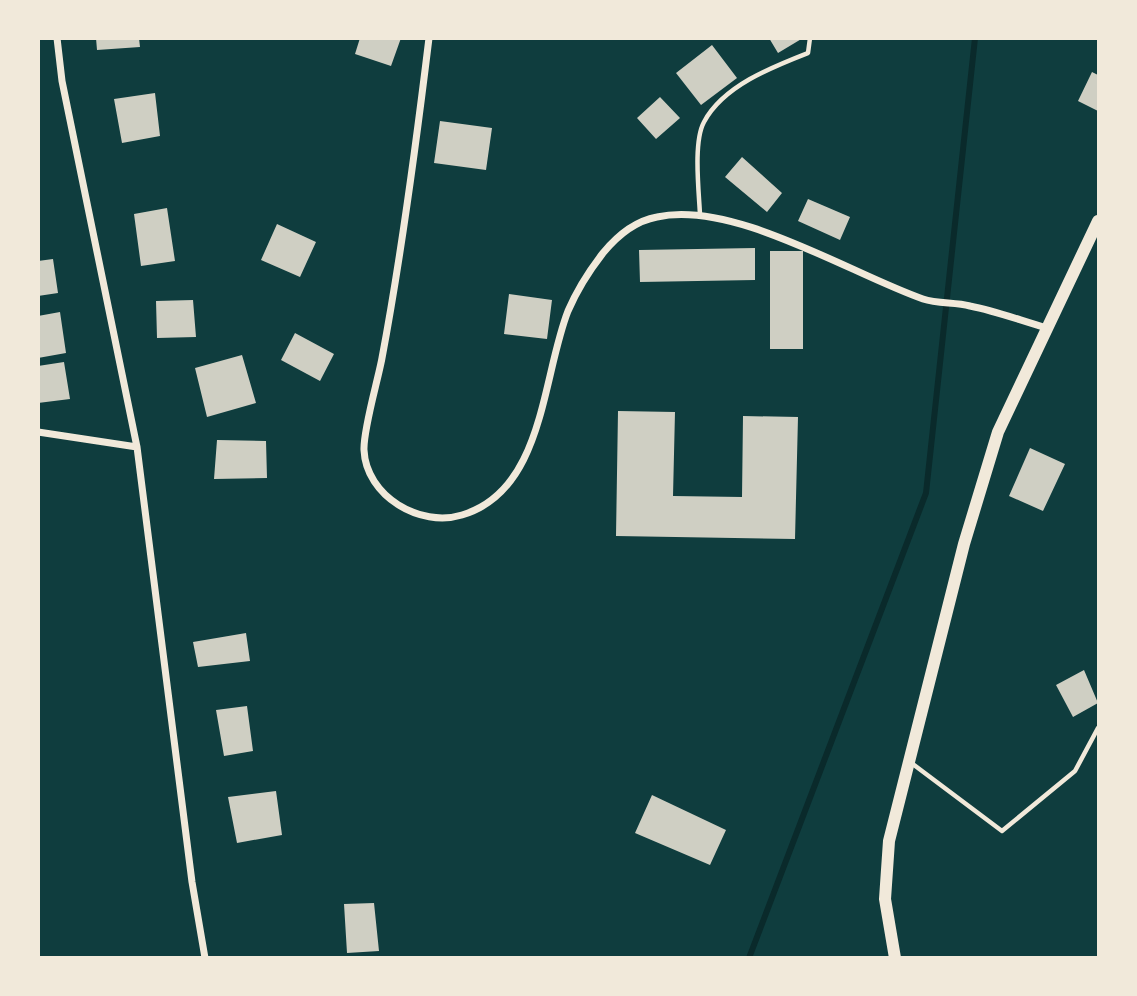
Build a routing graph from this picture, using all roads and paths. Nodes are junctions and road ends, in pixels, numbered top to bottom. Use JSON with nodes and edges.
{"nodes":[{"id":1,"x":57,"y":38,"type":"edge"},
{"id":2,"x":429,"y":38,"type":"edge"},
{"id":3,"x":810,"y":38,"type":"edge"},
{"id":4,"x":699,"y":215,"type":"junction"},
{"id":5,"x":1098,"y":221,"type":"edge"},
{"id":6,"x":1047,"y":328,"type":"junction"},
{"id":7,"x":38,"y":432,"type":"edge"},
{"id":8,"x":137,"y":447,"type":"junction"},
{"id":9,"x":1098,"y":728,"type":"edge"},
{"id":10,"x":909,"y":762,"type":"junction"},
{"id":11,"x":205,"y":957,"type":"edge"},
{"id":12,"x":895,"y":957,"type":"edge"}],
"edges":[{"from":1,"to":8,"type":"street"},
{"from":2,"to":4,"type":"street"},
{"from":3,"to":4,"type":"lane"},
{"from":4,"to":6,"type":"street"},
{"from":5,"to":6,"type":"street"},
{"from":6,"to":10,"type":"street"},
{"from":7,"to":8,"type":"street"},
{"from":8,"to":11,"type":"street"},
{"from":9,"to":10,"type":"lane"},
{"from":10,"to":12,"type":"street"}]}
